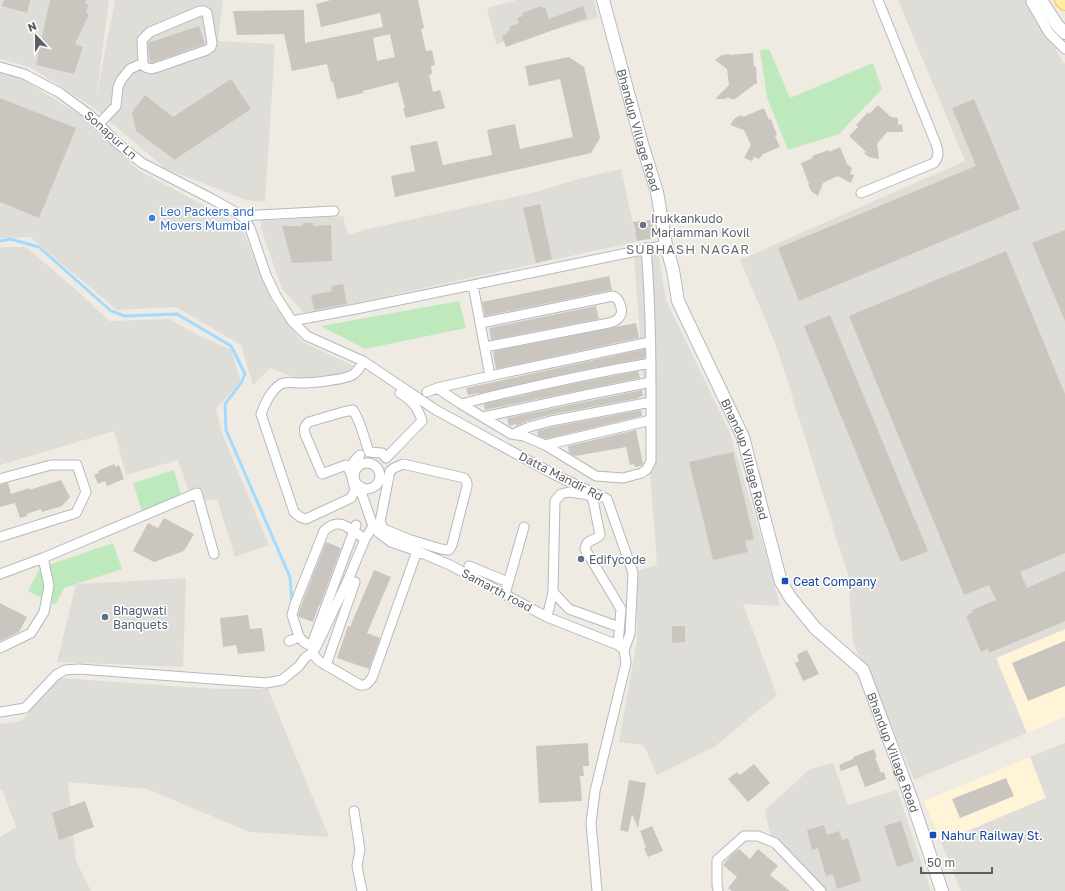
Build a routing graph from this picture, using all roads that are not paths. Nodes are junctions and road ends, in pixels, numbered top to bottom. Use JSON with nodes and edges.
{"nodes":[{"id":1,"x":603,"y":0,"type":"edge"},
{"id":2,"x":878,"y":0,"type":"edge"},
{"id":3,"x":1031,"y":0,"type":"edge"},
{"id":4,"x":1041,"y":0,"type":"edge"},
{"id":5,"x":1062,"y":0,"type":"edge"},
{"id":6,"x":1065,"y":3,"type":"edge"},
{"id":7,"x":1065,"y":33,"type":"edge"},
{"id":8,"x":1065,"y":49,"type":"edge"},
{"id":9,"x":143,"y":63,"type":"junction"},
{"id":10,"x":0,"y":67,"type":"edge"},
{"id":11,"x":99,"y":124,"type":"junction"},
{"id":12,"x":861,"y":194,"type":"dead end"},
{"id":13,"x":334,"y":211,"type":"dead end"},
{"id":14,"x":242,"y":216,"type":"junction"},
{"id":15,"x":666,"y":245,"type":"junction"},
{"id":16,"x":646,"y":248,"type":"junction"},
{"id":17,"x":473,"y":285,"type":"junction"},
{"id":18,"x":292,"y":321,"type":"junction"},
{"id":19,"x":480,"y":323,"type":"junction"},
{"id":20,"x":650,"y":342,"type":"junction"},
{"id":21,"x":485,"y":347,"type":"junction"},
{"id":22,"x":651,"y":364,"type":"junction"},
{"id":23,"x":364,"y":365,"type":"junction"},
{"id":24,"x":490,"y":376,"type":"junction"},
{"id":25,"x":651,"y":382,"type":"junction"},
{"id":26,"x":437,"y":388,"type":"junction"},
{"id":27,"x":427,"y":392,"type":"dead end"},
{"id":28,"x":651,"y":402,"type":"junction"},
{"id":29,"x":461,"y":404,"type":"junction"},
{"id":30,"x":483,"y":417,"type":"junction"},
{"id":31,"x":651,"y":420,"type":"junction"},
{"id":32,"x":511,"y":434,"type":"junction"},
{"id":33,"x":545,"y":445,"type":"junction"},
{"id":34,"x":380,"y":453,"type":"junction"},
{"id":35,"x":360,"y":455,"type":"dead end"},
{"id":36,"x":373,"y":464,"type":"junction"},
{"id":37,"x":349,"y":470,"type":"junction"},
{"id":38,"x":0,"y":479,"type":"edge"},
{"id":39,"x":358,"y":488,"type":"junction"},
{"id":40,"x":373,"y":526,"type":"junction"},
{"id":41,"x":524,"y":527,"type":"dead end"},
{"id":42,"x":355,"y":529,"type":"junction"},
{"id":43,"x":0,"y":537,"type":"edge"},
{"id":44,"x":365,"y":539,"type":"junction"},
{"id":45,"x":408,"y":543,"type":"junction"},
{"id":46,"x":417,"y":551,"type":"junction"},
{"id":47,"x":214,"y":554,"type":"dead end"},
{"id":48,"x":43,"y":558,"type":"junction"},
{"id":49,"x":464,"y":567,"type":"junction"},
{"id":50,"x":0,"y":574,"type":"edge"},
{"id":51,"x":337,"y":576,"type":"junction"},
{"id":52,"x":351,"y":581,"type":"junction"},
{"id":53,"x":508,"y":582,"type":"junction"},
{"id":54,"x":553,"y":592,"type":"junction"},
{"id":55,"x":505,"y":594,"type":"junction"},
{"id":56,"x":547,"y":617,"type":"junction"},
{"id":57,"x":619,"y":626,"type":"junction"},
{"id":58,"x":300,"y":637,"type":"junction"},
{"id":59,"x":289,"y":641,"type":"dead end"},
{"id":60,"x":0,"y":648,"type":"edge"},
{"id":61,"x":621,"y":648,"type":"junction"},
{"id":62,"x":310,"y":652,"type":"junction"},
{"id":63,"x":326,"y":665,"type":"junction"},
{"id":64,"x":0,"y":712,"type":"edge"},
{"id":65,"x":354,"y":811,"type":"dead end"},
{"id":66,"x":362,"y":891,"type":"edge"},
{"id":67,"x":597,"y":891,"type":"edge"},
{"id":68,"x":718,"y":891,"type":"edge"},
{"id":69,"x":821,"y":891,"type":"edge"},
{"id":70,"x":942,"y":891,"type":"edge"}],
"edges":[{"from":1,"to":15,"type":"street","name":"Bhandup Village Road"},
{"from":2,"to":12,"type":"street"},
{"from":3,"to":8,"type":"street"},
{"from":4,"to":7,"type":"street"},
{"from":5,"to":6,"type":"main road"},
{"from":9,"to":9,"type":"street"},
{"from":9,"to":11,"type":"street"},
{"from":10,"to":11,"type":"street","name":"Sonapur Ln"},
{"from":11,"to":14,"type":"street","name":"Sonapur Ln"},
{"from":13,"to":14,"type":"street"},
{"from":14,"to":18,"type":"street","name":"Datta Mandir Rd"},
{"from":15,"to":16,"type":"street"},
{"from":15,"to":70,"type":"street","name":"Bhandup Village Road"},
{"from":16,"to":17,"type":"street"},
{"from":16,"to":20,"type":"street"},
{"from":17,"to":18,"type":"street"},
{"from":17,"to":19,"type":"street"},
{"from":18,"to":23,"type":"street","name":"Datta Mandir Rd"},
{"from":19,"to":21,"type":"street"},
{"from":19,"to":21,"type":"street"},
{"from":20,"to":22,"type":"street"},
{"from":20,"to":24,"type":"street"},
{"from":21,"to":24,"type":"street"},
{"from":22,"to":25,"type":"street"},
{"from":22,"to":29,"type":"street"},
{"from":23,"to":34,"type":"street"},
{"from":23,"to":39,"type":"street"},
{"from":23,"to":61,"type":"street","name":"Datta Mandir Rd"},
{"from":24,"to":26,"type":"street"},
{"from":25,"to":28,"type":"street"},
{"from":25,"to":30,"type":"street"},
{"from":26,"to":27,"type":"street"},
{"from":26,"to":29,"type":"street"},
{"from":28,"to":31,"type":"street"},
{"from":28,"to":32,"type":"street"},
{"from":29,"to":30,"type":"street"},
{"from":30,"to":32,"type":"street"},
{"from":31,"to":33,"type":"street"},
{"from":31,"to":33,"type":"street"},
{"from":32,"to":33,"type":"street"},
{"from":34,"to":36,"type":"street"},
{"from":34,"to":37,"type":"street"},
{"from":35,"to":37,"type":"street"},
{"from":36,"to":39,"type":"street"},
{"from":36,"to":39,"type":"street"},
{"from":37,"to":39,"type":"street"},
{"from":38,"to":43,"type":"street"},
{"from":39,"to":40,"type":"street"},
{"from":40,"to":44,"type":"street"},
{"from":40,"to":45,"type":"street","name":"Samarth road"},
{"from":41,"to":53,"type":"street"},
{"from":42,"to":44,"type":"street"},
{"from":42,"to":51,"type":"street"},
{"from":42,"to":58,"type":"street"},
{"from":44,"to":52,"type":"street"},
{"from":45,"to":45,"type":"street"},
{"from":45,"to":46,"type":"street","name":"Samarth road"},
{"from":46,"to":49,"type":"street","name":"Samarth road"},
{"from":46,"to":63,"type":"street"},
{"from":47,"to":48,"type":"street"},
{"from":48,"to":50,"type":"street"},
{"from":48,"to":60,"type":"street"},
{"from":49,"to":53,"type":"street"},
{"from":49,"to":55,"type":"street","name":"Samarth road"},
{"from":51,"to":52,"type":"street"},
{"from":51,"to":62,"type":"street"},
{"from":52,"to":62,"type":"street"},
{"from":52,"to":63,"type":"street"},
{"from":53,"to":55,"type":"street"},
{"from":54,"to":56,"type":"street"},
{"from":54,"to":57,"type":"street"},
{"from":54,"to":57,"type":"street"},
{"from":55,"to":56,"type":"street","name":"Samarth road"},
{"from":56,"to":61,"type":"street","name":"Samarth road"},
{"from":57,"to":61,"type":"street"},
{"from":58,"to":59,"type":"street"},
{"from":58,"to":62,"type":"street"},
{"from":61,"to":67,"type":"street","name":"Datta Mandir Rd"},
{"from":62,"to":63,"type":"street"},
{"from":62,"to":64,"type":"street"},
{"from":65,"to":66,"type":"street"},
{"from":68,"to":69,"type":"street"}]}
